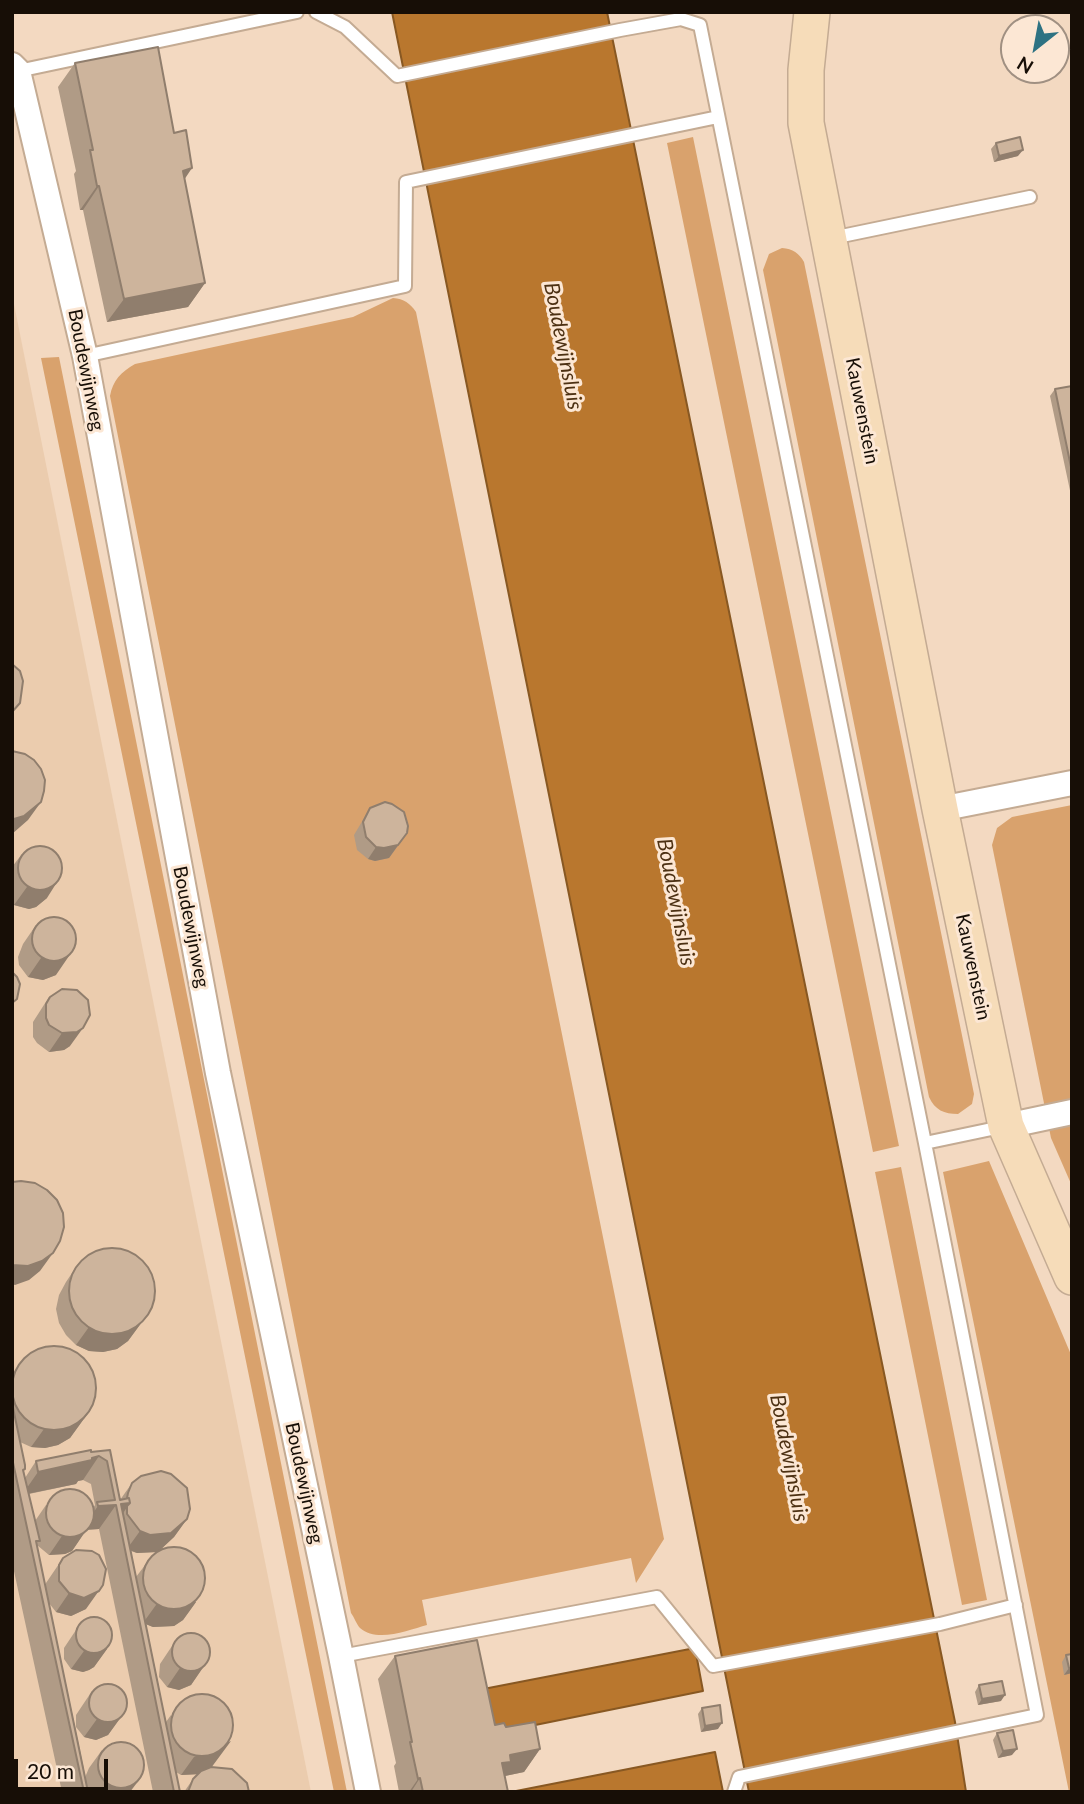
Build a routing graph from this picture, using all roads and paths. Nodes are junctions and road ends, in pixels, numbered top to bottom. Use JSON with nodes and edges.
{"nodes":[{"id":1,"x":297,"y":12,"type":"edge"},
{"id":2,"x":316,"y":12,"type":"edge"},
{"id":3,"x":812,"y":12,"type":"edge"},
{"id":4,"x":15,"y":68,"type":"edge"},
{"id":5,"x":718,"y":117,"type":"junction"},
{"id":6,"x":1030,"y":197,"type":"dead end"},
{"id":7,"x":828,"y":239,"type":"junction"},
{"id":8,"x":85,"y":356,"type":"junction"},
{"id":9,"x":1072,"y":783,"type":"edge"},
{"id":10,"x":940,"y":809,"type":"junction"},
{"id":11,"x":1072,"y":1112,"type":"edge"},
{"id":12,"x":1006,"y":1126,"type":"junction"},
{"id":13,"x":925,"y":1143,"type":"junction"},
{"id":14,"x":1072,"y":1278,"type":"edge"},
{"id":15,"x":1016,"y":1605,"type":"junction"},
{"id":16,"x":341,"y":1656,"type":"junction"},
{"id":17,"x":368,"y":1792,"type":"edge"},
{"id":18,"x":733,"y":1792,"type":"edge"}],
"edges":[{"from":1,"to":4,"type":"lane"},
{"from":2,"to":5,"type":"lane"},
{"from":3,"to":7,"type":"street","name":"Kauwenstein"},
{"from":4,"to":8,"type":"street","name":"Boudewijnweg"},
{"from":5,"to":8,"type":"lane"},
{"from":5,"to":13,"type":"lane"},
{"from":6,"to":7,"type":"lane"},
{"from":7,"to":10,"type":"street","name":"Kauwenstein"},
{"from":8,"to":16,"type":"street","name":"Boudewijnweg"},
{"from":9,"to":10,"type":"street"},
{"from":10,"to":12,"type":"street","name":"Kauwenstein"},
{"from":11,"to":12,"type":"street"},
{"from":12,"to":13,"type":"lane"},
{"from":12,"to":14,"type":"street","name":"Kauwenstein"},
{"from":13,"to":15,"type":"lane"},
{"from":15,"to":16,"type":"lane"},
{"from":15,"to":18,"type":"lane"},
{"from":16,"to":17,"type":"street","name":"Boudewijnweg"}]}
